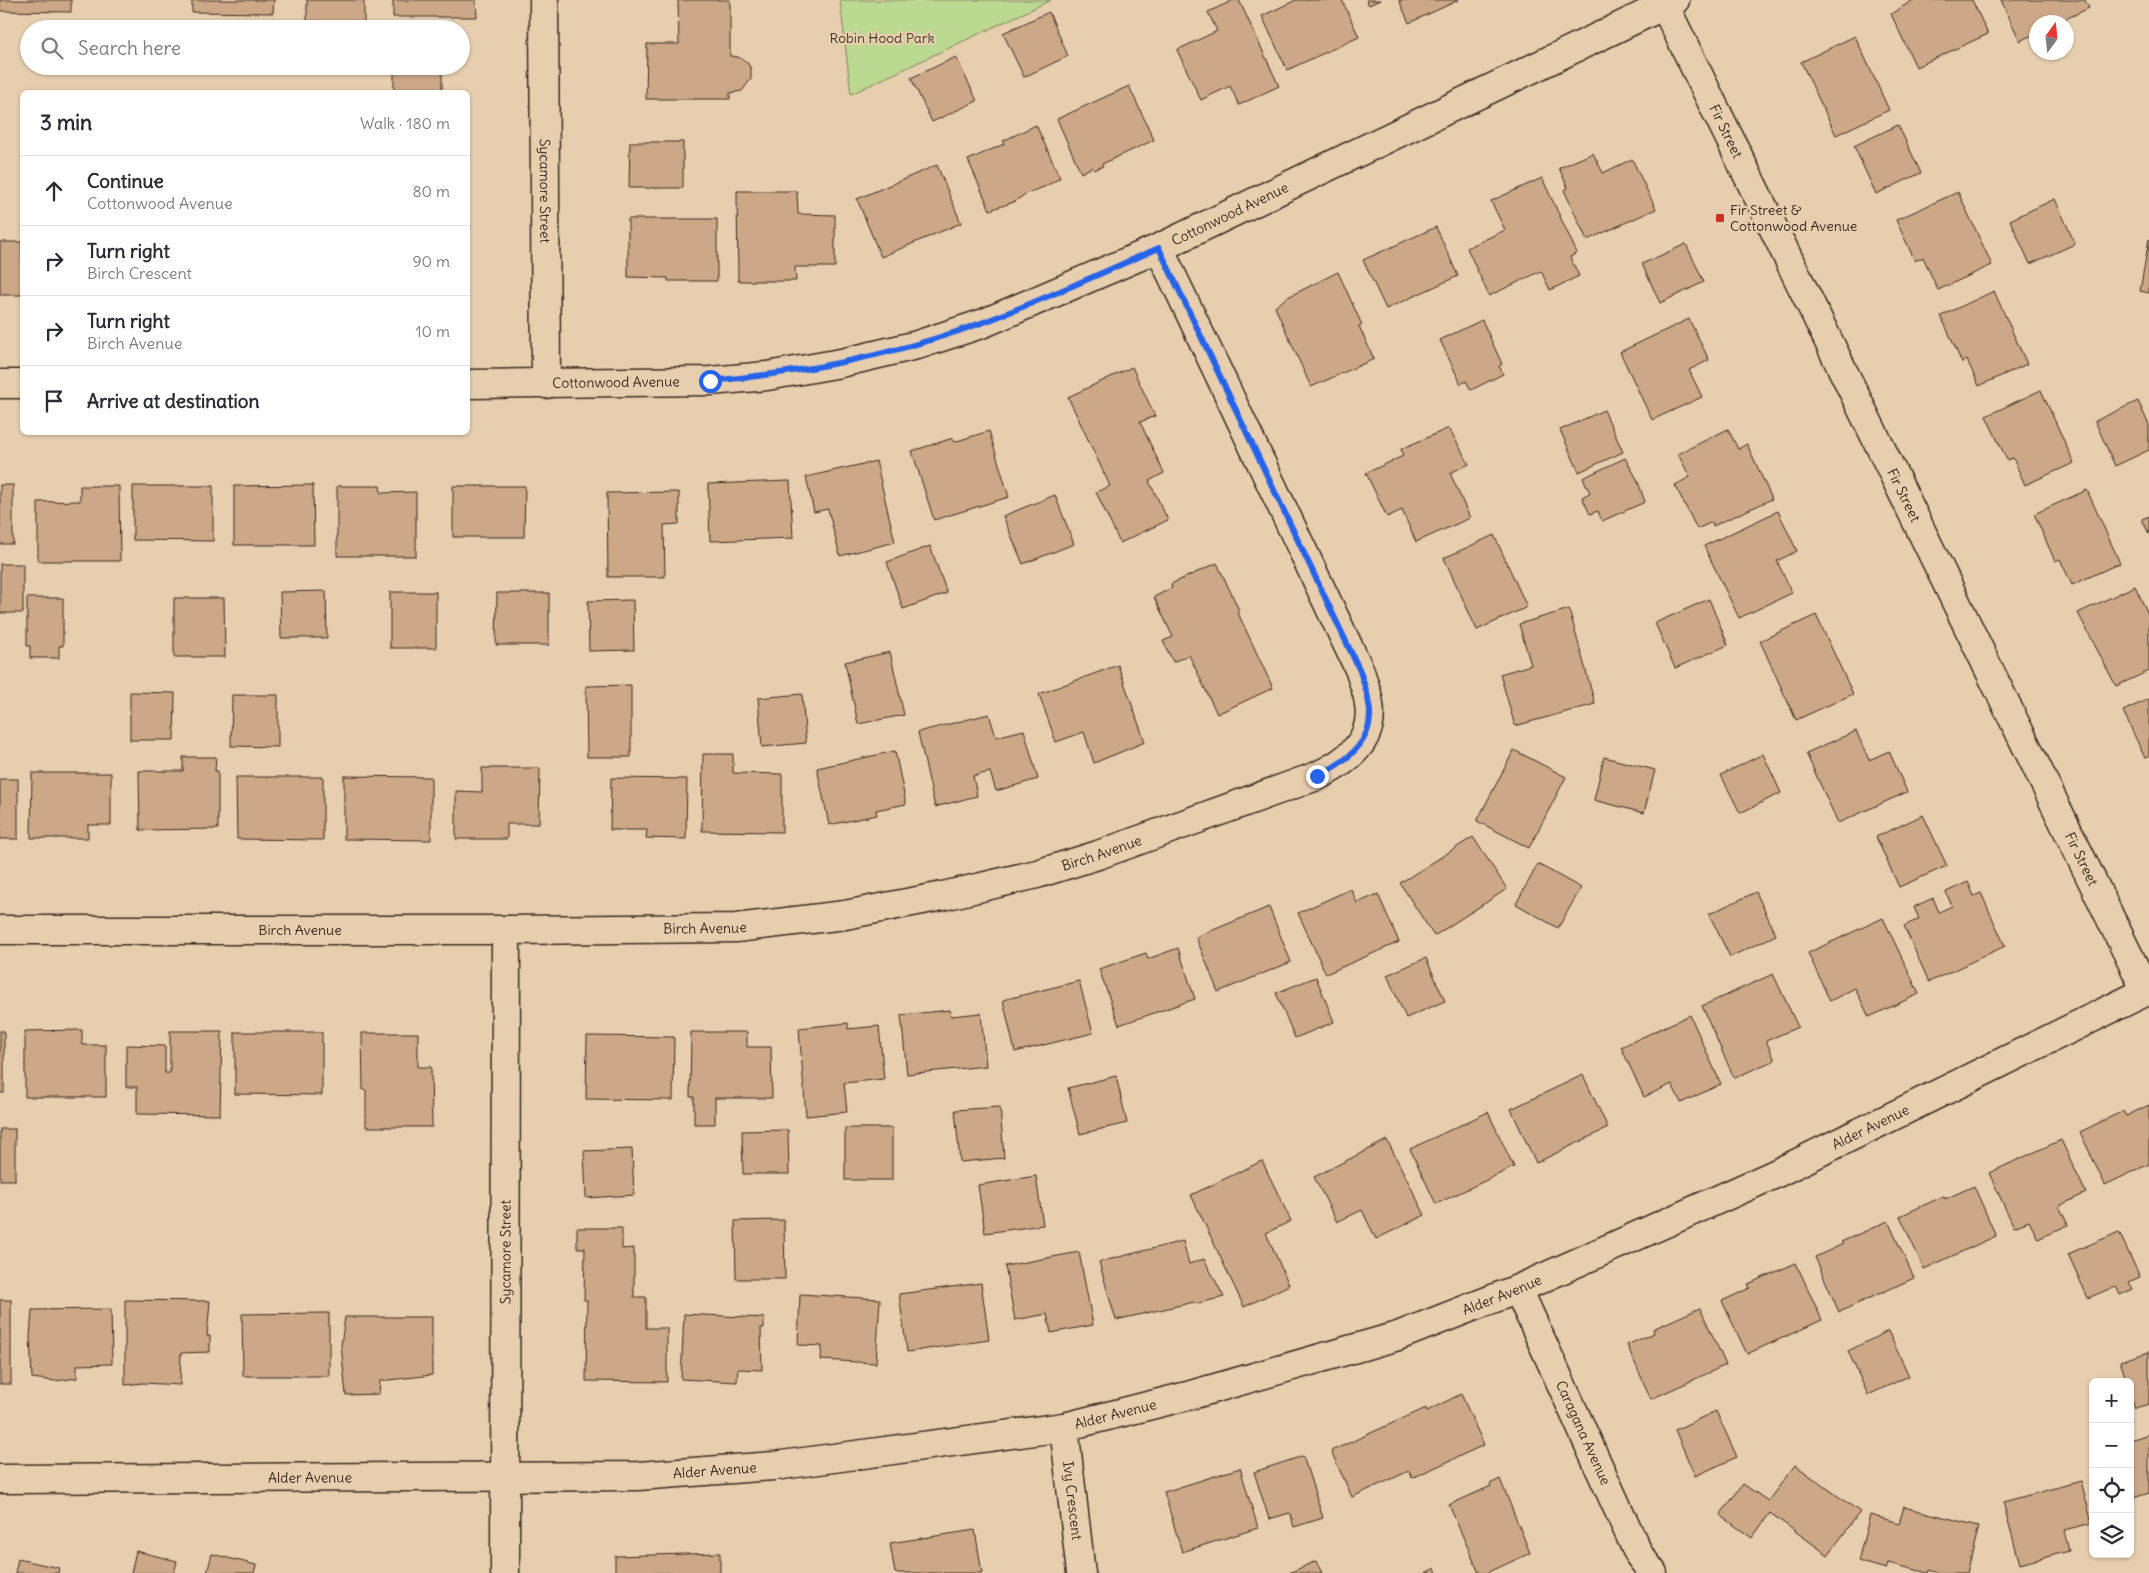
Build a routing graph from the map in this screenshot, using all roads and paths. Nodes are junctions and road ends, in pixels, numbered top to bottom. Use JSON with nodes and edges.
{"nodes":[{"id":1,"x":544,"y":0,"type":"edge"},
{"id":2,"x":1667,"y":2,"type":"edge"},
{"id":3,"x":1159,"y":248,"type":"junction"},
{"id":4,"x":0,"y":384,"type":"edge"},
{"id":5,"x":20,"y":384,"type":"edge"},
{"id":6,"x":470,"y":384,"type":"edge"},
{"id":7,"x":546,"y":384,"type":"junction"},
{"id":8,"x":0,"y":930,"type":"edge"},
{"id":9,"x":506,"y":930,"type":"junction"},
{"id":10,"x":2148,"y":990,"type":"edge"},
{"id":11,"x":1518,"y":1289,"type":"junction"},
{"id":12,"x":1064,"y":1427,"type":"junction"},
{"id":13,"x":506,"y":1476,"type":"junction"},
{"id":14,"x":0,"y":1479,"type":"edge"},
{"id":15,"x":505,"y":1573,"type":"edge"},
{"id":16,"x":1081,"y":1573,"type":"edge"},
{"id":17,"x":1652,"y":1573,"type":"edge"}],
"edges":[{"from":1,"to":7,"type":"street","name":"Sycamore Street"},
{"from":2,"to":3,"type":"street","name":"Cottonwood Avenue"},
{"from":2,"to":10,"type":"street","name":"Fir Street"},
{"from":3,"to":7,"type":"street","name":"Cottonwood Avenue"},
{"from":3,"to":9,"type":"street","name":"Birch Avenue"},
{"from":4,"to":5,"type":"street"},
{"from":6,"to":7,"type":"street","name":"Cottonwood Avenue"},
{"from":8,"to":9,"type":"street","name":"Birch Avenue"},
{"from":9,"to":13,"type":"street","name":"Sycamore Street"},
{"from":10,"to":11,"type":"street","name":"Alder Avenue"},
{"from":11,"to":12,"type":"street","name":"Alder Avenue"},
{"from":11,"to":17,"type":"street","name":"Caragana Avenue"},
{"from":12,"to":13,"type":"street","name":"Alder Avenue"},
{"from":12,"to":16,"type":"street","name":"Ivy Crescent"},
{"from":13,"to":14,"type":"street","name":"Alder Avenue"},
{"from":13,"to":15,"type":"street","name":"Sycamore Street"}]}
